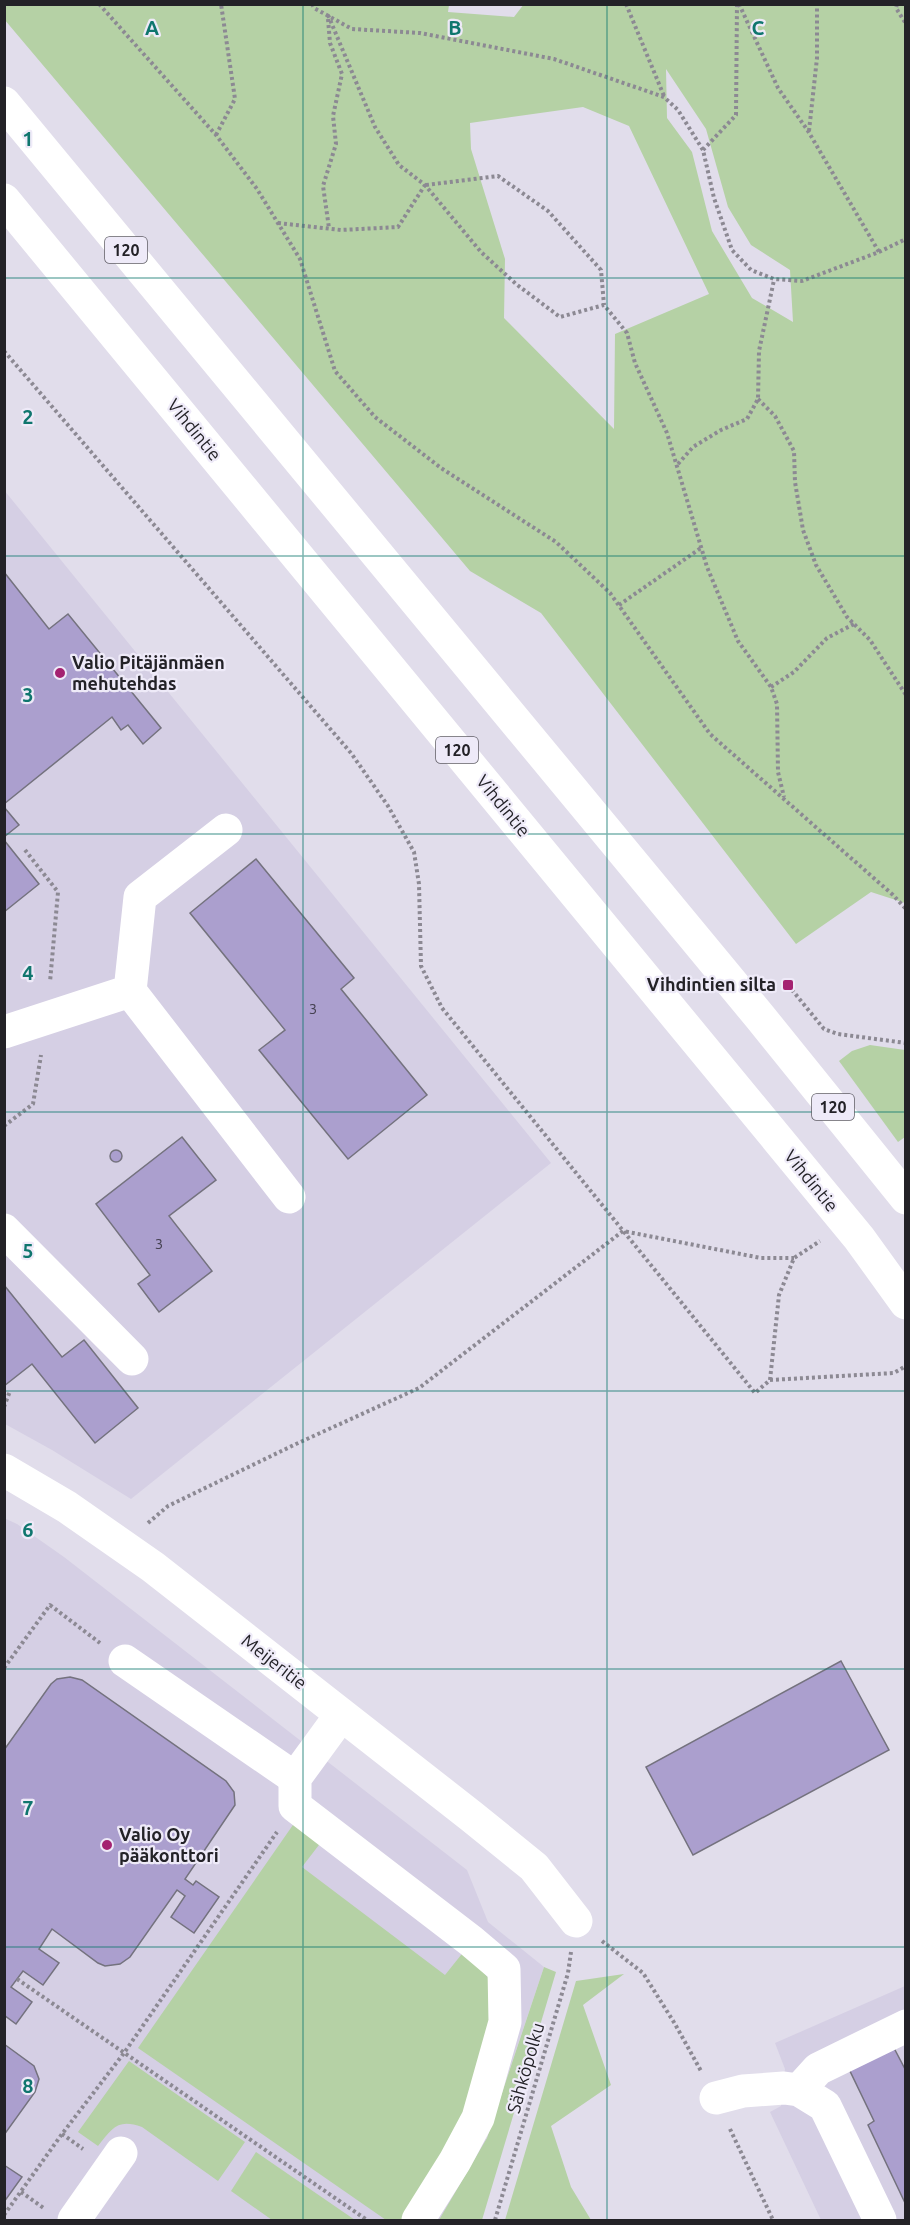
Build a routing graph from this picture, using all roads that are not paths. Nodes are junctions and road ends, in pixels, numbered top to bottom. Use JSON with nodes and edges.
{"nodes":[{"id":1,"x":4,"y":103,"type":"edge"},
{"id":2,"x":4,"y":200,"type":"edge"},
{"id":3,"x":226,"y":830,"type":"dead end"},
{"id":4,"x":130,"y":991,"type":"junction"},
{"id":5,"x":4,"y":1032,"type":"edge"},
{"id":6,"x":289,"y":1197,"type":"dead end"},
{"id":7,"x":906,"y":1198,"type":"edge"},
{"id":8,"x":4,"y":1230,"type":"edge"},
{"id":9,"x":906,"y":1303,"type":"edge"},
{"id":10,"x":132,"y":1359,"type":"dead end"},
{"id":11,"x":4,"y":1470,"type":"edge"},
{"id":12,"x":125,"y":1661,"type":"road end"},
{"id":13,"x":341,"y":1715,"type":"junction"},
{"id":14,"x":295,"y":1792,"type":"junction"},
{"id":15,"x":576,"y":1921,"type":"road end"},
{"id":16,"x":906,"y":2026,"type":"edge"},
{"id":17,"x":799,"y":2090,"type":"junction"},
{"id":18,"x":716,"y":2098,"type":"road end"},
{"id":19,"x":121,"y":2153,"type":"dead end"},
{"id":20,"x":64,"y":2218,"type":"edge"},
{"id":21,"x":418,"y":2220,"type":"edge"},
{"id":22,"x":880,"y":2220,"type":"edge"}],
"edges":[{"from":1,"to":7,"type":"main road","number":"120"},
{"from":2,"to":9,"type":"main road","name":"Vihdintie","number":"120"},
{"from":3,"to":4,"type":"main road"},
{"from":4,"to":5,"type":"main road"},
{"from":4,"to":6,"type":"main road"},
{"from":8,"to":10,"type":"main road"},
{"from":11,"to":13,"type":"main road","name":"Meijeritie"},
{"from":12,"to":14,"type":"main road"},
{"from":13,"to":14,"type":"main road"},
{"from":13,"to":15,"type":"main road","name":"Meijeritie"},
{"from":14,"to":21,"type":"main road"},
{"from":16,"to":17,"type":"main road"},
{"from":17,"to":18,"type":"main road"},
{"from":17,"to":22,"type":"main road"},
{"from":19,"to":20,"type":"main road"}]}
